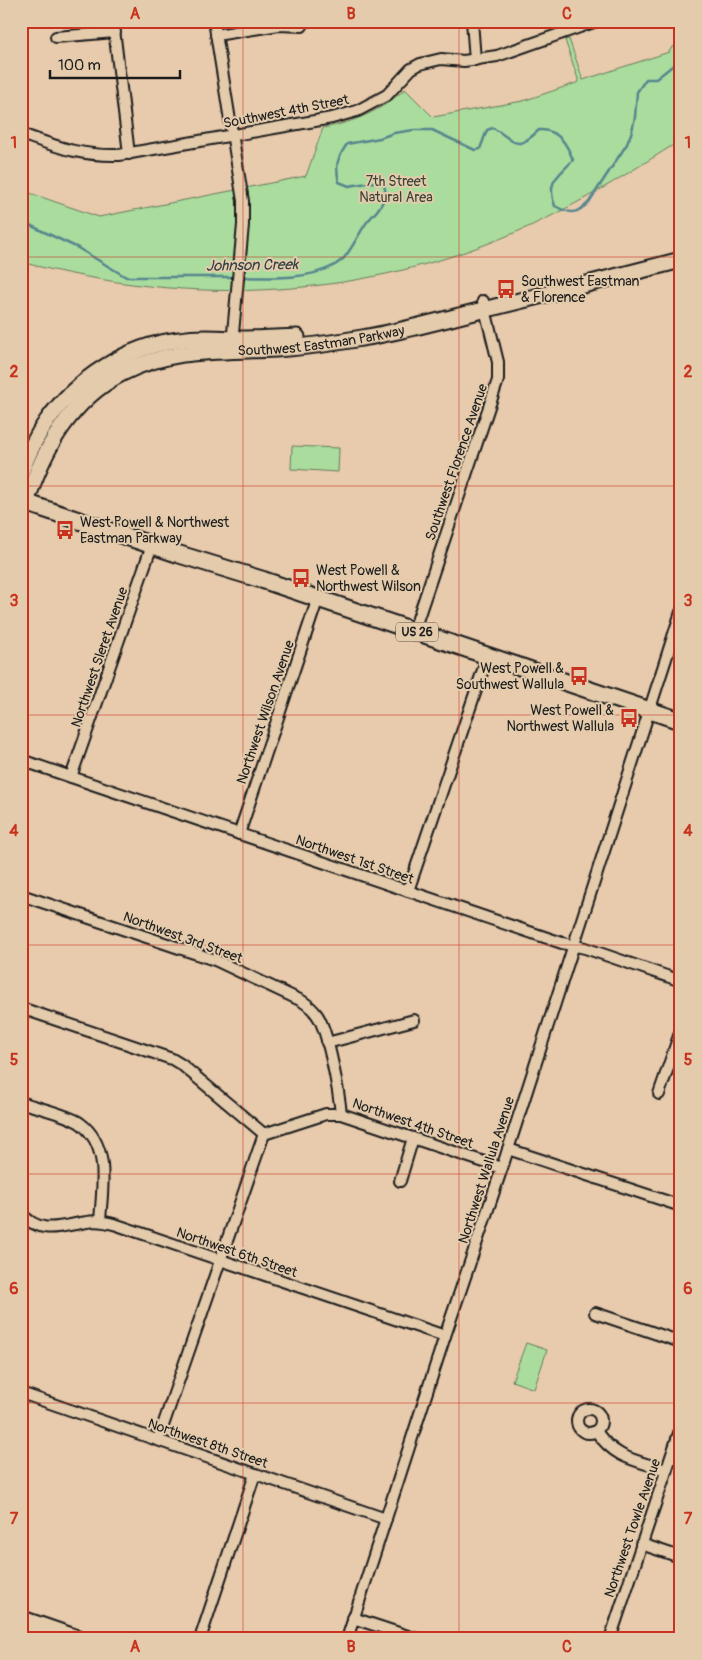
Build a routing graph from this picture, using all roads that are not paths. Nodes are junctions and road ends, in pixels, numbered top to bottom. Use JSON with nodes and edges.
{"nodes":[{"id":1,"x":214,"y":21,"type":"edge"},
{"id":2,"x":472,"y":21,"type":"edge"},
{"id":3,"x":597,"y":21,"type":"edge"},
{"id":4,"x":585,"y":23,"type":"edge"},
{"id":5,"x":114,"y":26,"type":"edge"},
{"id":6,"x":302,"y":26,"type":"dead end"},
{"id":7,"x":216,"y":36,"type":"junction"},
{"id":8,"x":56,"y":37,"type":"dead end"},
{"id":9,"x":475,"y":60,"type":"junction"},
{"id":10,"x":21,"y":134,"type":"edge"},
{"id":11,"x":231,"y":136,"type":"junction"},
{"id":12,"x":129,"y":154,"type":"junction"},
{"id":13,"x":681,"y":251,"type":"edge"},
{"id":14,"x":681,"y":260,"type":"edge"},
{"id":15,"x":484,"y":305,"type":"junction"},
{"id":16,"x":232,"y":345,"type":"junction"},
{"id":17,"x":21,"y":472,"type":"edge"},
{"id":18,"x":23,"y":507,"type":"edge"},
{"id":19,"x":152,"y":545,"type":"junction"},
{"id":20,"x":318,"y":598,"type":"junction"},
{"id":21,"x":681,"y":612,"type":"edge"},
{"id":22,"x":414,"y":630,"type":"junction"},
{"id":23,"x":488,"y":655,"type":"junction"},
{"id":24,"x":649,"y":710,"type":"junction"},
{"id":25,"x":681,"y":721,"type":"edge"},
{"id":26,"x":21,"y":760,"type":"edge"},
{"id":27,"x":72,"y":778,"type":"junction"},
{"id":28,"x":239,"y":834,"type":"junction"},
{"id":29,"x":408,"y":891,"type":"junction"},
{"id":30,"x":21,"y":895,"type":"edge"},
{"id":31,"x":573,"y":947,"type":"junction"},
{"id":32,"x":681,"y":981,"type":"edge"},
{"id":33,"x":21,"y":1008,"type":"edge"},
{"id":34,"x":414,"y":1020,"type":"dead end"},
{"id":35,"x":681,"y":1030,"type":"edge"},
{"id":36,"x":327,"y":1043,"type":"junction"},
{"id":37,"x":660,"y":1094,"type":"dead end"},
{"id":38,"x":21,"y":1102,"type":"edge"},
{"id":39,"x":341,"y":1114,"type":"junction"},
{"id":40,"x":264,"y":1134,"type":"junction"},
{"id":41,"x":413,"y":1138,"type":"junction"},
{"id":42,"x":508,"y":1149,"type":"junction"},
{"id":43,"x":502,"y":1168,"type":"junction"},
{"id":44,"x":400,"y":1181,"type":"dead end"},
{"id":45,"x":681,"y":1206,"type":"edge"},
{"id":46,"x":23,"y":1216,"type":"edge"},
{"id":47,"x":100,"y":1221,"type":"junction"},
{"id":48,"x":21,"y":1230,"type":"edge"},
{"id":49,"x":220,"y":1261,"type":"junction"},
{"id":50,"x":595,"y":1313,"type":"dead end"},
{"id":51,"x":445,"y":1336,"type":"junction"},
{"id":52,"x":681,"y":1342,"type":"edge"},
{"id":53,"x":21,"y":1393,"type":"edge"},
{"id":54,"x":681,"y":1426,"type":"edge"},
{"id":55,"x":596,"y":1431,"type":"dead end"},
{"id":56,"x":158,"y":1440,"type":"junction"},
{"id":57,"x":678,"y":1442,"type":"edge"},
{"id":58,"x":666,"y":1470,"type":"junction"},
{"id":59,"x":255,"y":1474,"type":"junction"},
{"id":60,"x":386,"y":1519,"type":"junction"},
{"id":61,"x":641,"y":1544,"type":"junction"},
{"id":62,"x":680,"y":1556,"type":"edge"},
{"id":63,"x":353,"y":1618,"type":"junction"},
{"id":64,"x":21,"y":1619,"type":"edge"},
{"id":65,"x":21,"y":1635,"type":"edge"},
{"id":66,"x":32,"y":1639,"type":"edge"},
{"id":67,"x":79,"y":1639,"type":"edge"},
{"id":68,"x":200,"y":1639,"type":"edge"},
{"id":69,"x":347,"y":1639,"type":"edge"},
{"id":70,"x":417,"y":1639,"type":"edge"},
{"id":71,"x":610,"y":1639,"type":"edge"}],
"edges":[{"from":1,"to":7,"type":"street"},
{"from":2,"to":9,"type":"street"},
{"from":3,"to":4,"type":"street","name":"Southwest 4th Street"},
{"from":4,"to":9,"type":"street","name":"Southwest 4th Street"},
{"from":5,"to":8,"type":"street"},
{"from":5,"to":12,"type":"street"},
{"from":6,"to":7,"type":"street"},
{"from":7,"to":11,"type":"street"},
{"from":9,"to":11,"type":"street","name":"Southwest 4th Street"},
{"from":10,"to":12,"type":"street","name":"Southwest 4th Street"},
{"from":11,"to":12,"type":"street","name":"Southwest 4th Street"},
{"from":11,"to":16,"type":"street"},
{"from":13,"to":15,"type":"main road","name":"Southwest Eastman Parkway"},
{"from":14,"to":15,"type":"main road","name":"Southwest Eastman Parkway"},
{"from":15,"to":16,"type":"main road","name":"Southwest Eastman Parkway"},
{"from":15,"to":22,"type":"street","name":"Southwest Florence Avenue"},
{"from":16,"to":17,"type":"main road","name":"Southwest Eastman Parkway"},
{"from":16,"to":18,"type":"main road","name":"Southwest Eastman Parkway"},
{"from":18,"to":19,"type":"main road","number":"US 26"},
{"from":19,"to":20,"type":"main road","number":"US 26"},
{"from":19,"to":27,"type":"street","name":"Northwest Sleret Avenue"},
{"from":20,"to":22,"type":"main road","number":"US 26"},
{"from":20,"to":28,"type":"street","name":"Northwest Wilson Avenue"},
{"from":21,"to":24,"type":"street","name":"Northwest Wallula Avenue"},
{"from":22,"to":23,"type":"main road","number":"US 26"},
{"from":23,"to":24,"type":"main road","number":"US 26"},
{"from":23,"to":29,"type":"street"},
{"from":24,"to":25,"type":"main road","number":"US 26"},
{"from":24,"to":31,"type":"street","name":"Northwest Wallula Avenue"},
{"from":26,"to":27,"type":"street","name":"Northwest 1st Street"},
{"from":27,"to":28,"type":"street","name":"Northwest 1st Street"},
{"from":28,"to":29,"type":"street","name":"Northwest 1st Street"},
{"from":29,"to":31,"type":"street","name":"Northwest 1st Street"},
{"from":30,"to":36,"type":"street","name":"Northwest 3rd Street"},
{"from":31,"to":32,"type":"street","name":"Northwest 1st Street"},
{"from":31,"to":42,"type":"street","name":"Northwest Wallula Avenue"},
{"from":33,"to":40,"type":"street"},
{"from":34,"to":36,"type":"street"},
{"from":35,"to":37,"type":"street"},
{"from":36,"to":39,"type":"street","name":"Northwest 3rd Street"},
{"from":38,"to":47,"type":"street"},
{"from":39,"to":40,"type":"street","name":"Northwest 4th Street"},
{"from":39,"to":41,"type":"street","name":"Northwest 4th Street"},
{"from":40,"to":49,"type":"street"},
{"from":41,"to":43,"type":"street","name":"Northwest 4th Street"},
{"from":41,"to":44,"type":"street"},
{"from":42,"to":43,"type":"street","name":"Northwest Wallula Avenue"},
{"from":42,"to":45,"type":"street"},
{"from":43,"to":51,"type":"street","name":"Northwest Wallula Avenue"},
{"from":46,"to":47,"type":"street","name":"Northwest 6th Street"},
{"from":46,"to":48,"type":"street"},
{"from":47,"to":49,"type":"street","name":"Northwest 6th Street"},
{"from":49,"to":51,"type":"street","name":"Northwest 6th Street"},
{"from":49,"to":56,"type":"street"},
{"from":50,"to":52,"type":"street"},
{"from":51,"to":60,"type":"street","name":"Northwest Wallula Avenue"},
{"from":53,"to":56,"type":"street","name":"Northwest 8th Street"},
{"from":54,"to":57,"type":"street","name":"Northwest Towle Avenue"},
{"from":55,"to":58,"type":"street"},
{"from":56,"to":59,"type":"street","name":"Northwest 8th Street"},
{"from":57,"to":58,"type":"street","name":"Northwest Towle Avenue"},
{"from":58,"to":61,"type":"street","name":"Northwest Towle Avenue"},
{"from":59,"to":60,"type":"street","name":"Northwest 8th Street"},
{"from":59,"to":68,"type":"street"},
{"from":60,"to":63,"type":"street","name":"Northwest Wallula Avenue"},
{"from":61,"to":62,"type":"street"},
{"from":61,"to":71,"type":"street","name":"Northwest Towle Avenue"},
{"from":63,"to":69,"type":"street","name":"Northwest Wallula Avenue"},
{"from":63,"to":70,"type":"street"},
{"from":64,"to":67,"type":"main road"},
{"from":65,"to":66,"type":"main road"}]}
